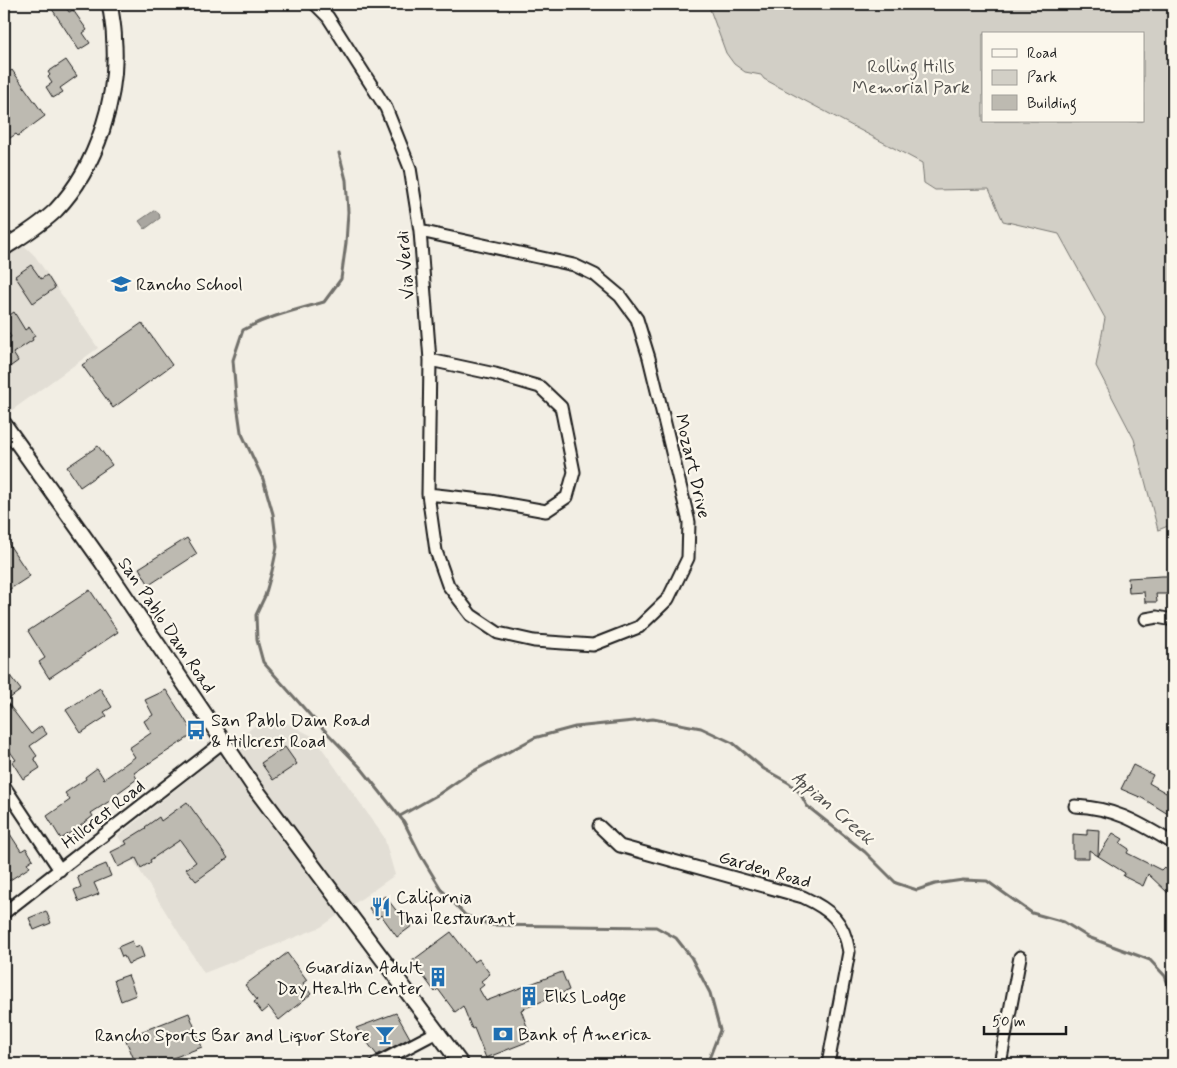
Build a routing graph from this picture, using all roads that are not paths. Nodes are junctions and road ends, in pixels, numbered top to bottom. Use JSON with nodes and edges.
{"nodes":[{"id":1,"x":110,"y":4,"type":"edge"},
{"id":2,"x":315,"y":4,"type":"edge"},
{"id":3,"x":420,"y":231,"type":"junction"},
{"id":4,"x":4,"y":248,"type":"edge"},
{"id":5,"x":430,"y":360,"type":"junction"},
{"id":6,"x":4,"y":424,"type":"edge"},
{"id":7,"x":428,"y":494,"type":"junction"},
{"id":8,"x":436,"y":551,"type":"joint"},
{"id":9,"x":1146,"y":619,"type":"dead end"},
{"id":10,"x":1173,"y":620,"type":"edge"},
{"id":11,"x":223,"y":742,"type":"junction"},
{"id":12,"x":4,"y":786,"type":"edge"},
{"id":13,"x":1075,"y":806,"type":"dead end"},
{"id":14,"x":599,"y":826,"type":"dead end"},
{"id":15,"x":1173,"y":843,"type":"edge"},
{"id":16,"x":60,"y":870,"type":"junction"},
{"id":17,"x":4,"y":913,"type":"edge"},
{"id":18,"x":1020,"y":957,"type":"dead end"},
{"id":19,"x":437,"y":1032,"type":"junction"},
{"id":20,"x":376,"y":1064,"type":"edge"},
{"id":21,"x":461,"y":1064,"type":"edge"},
{"id":22,"x":828,"y":1064,"type":"edge"},
{"id":23,"x":1000,"y":1064,"type":"edge"}],
"edges":[{"from":1,"to":4,"type":"main road"},
{"from":2,"to":3,"type":"street","name":"Via Verdi"},
{"from":3,"to":5,"type":"street","name":"Via Verdi"},
{"from":3,"to":8,"type":"street","name":"Mozart Drive"},
{"from":5,"to":7,"type":"street","name":"Via Verdi"},
{"from":5,"to":7,"type":"street"},
{"from":6,"to":11,"type":"main road","name":"San Pablo Dam Road"},
{"from":7,"to":8,"type":"street","name":"Via Verdi"},
{"from":9,"to":10,"type":"street"},
{"from":11,"to":16,"type":"street","name":"Hillcrest Road"},
{"from":11,"to":19,"type":"main road","name":"San Pablo Dam Road"},
{"from":12,"to":16,"type":"street"},
{"from":13,"to":15,"type":"street"},
{"from":14,"to":22,"type":"street","name":"Garden Road"},
{"from":16,"to":17,"type":"street","name":"Hillcrest Road"},
{"from":18,"to":23,"type":"street"},
{"from":19,"to":20,"type":"street"},
{"from":19,"to":21,"type":"main road","name":"San Pablo Dam Road"}]}
